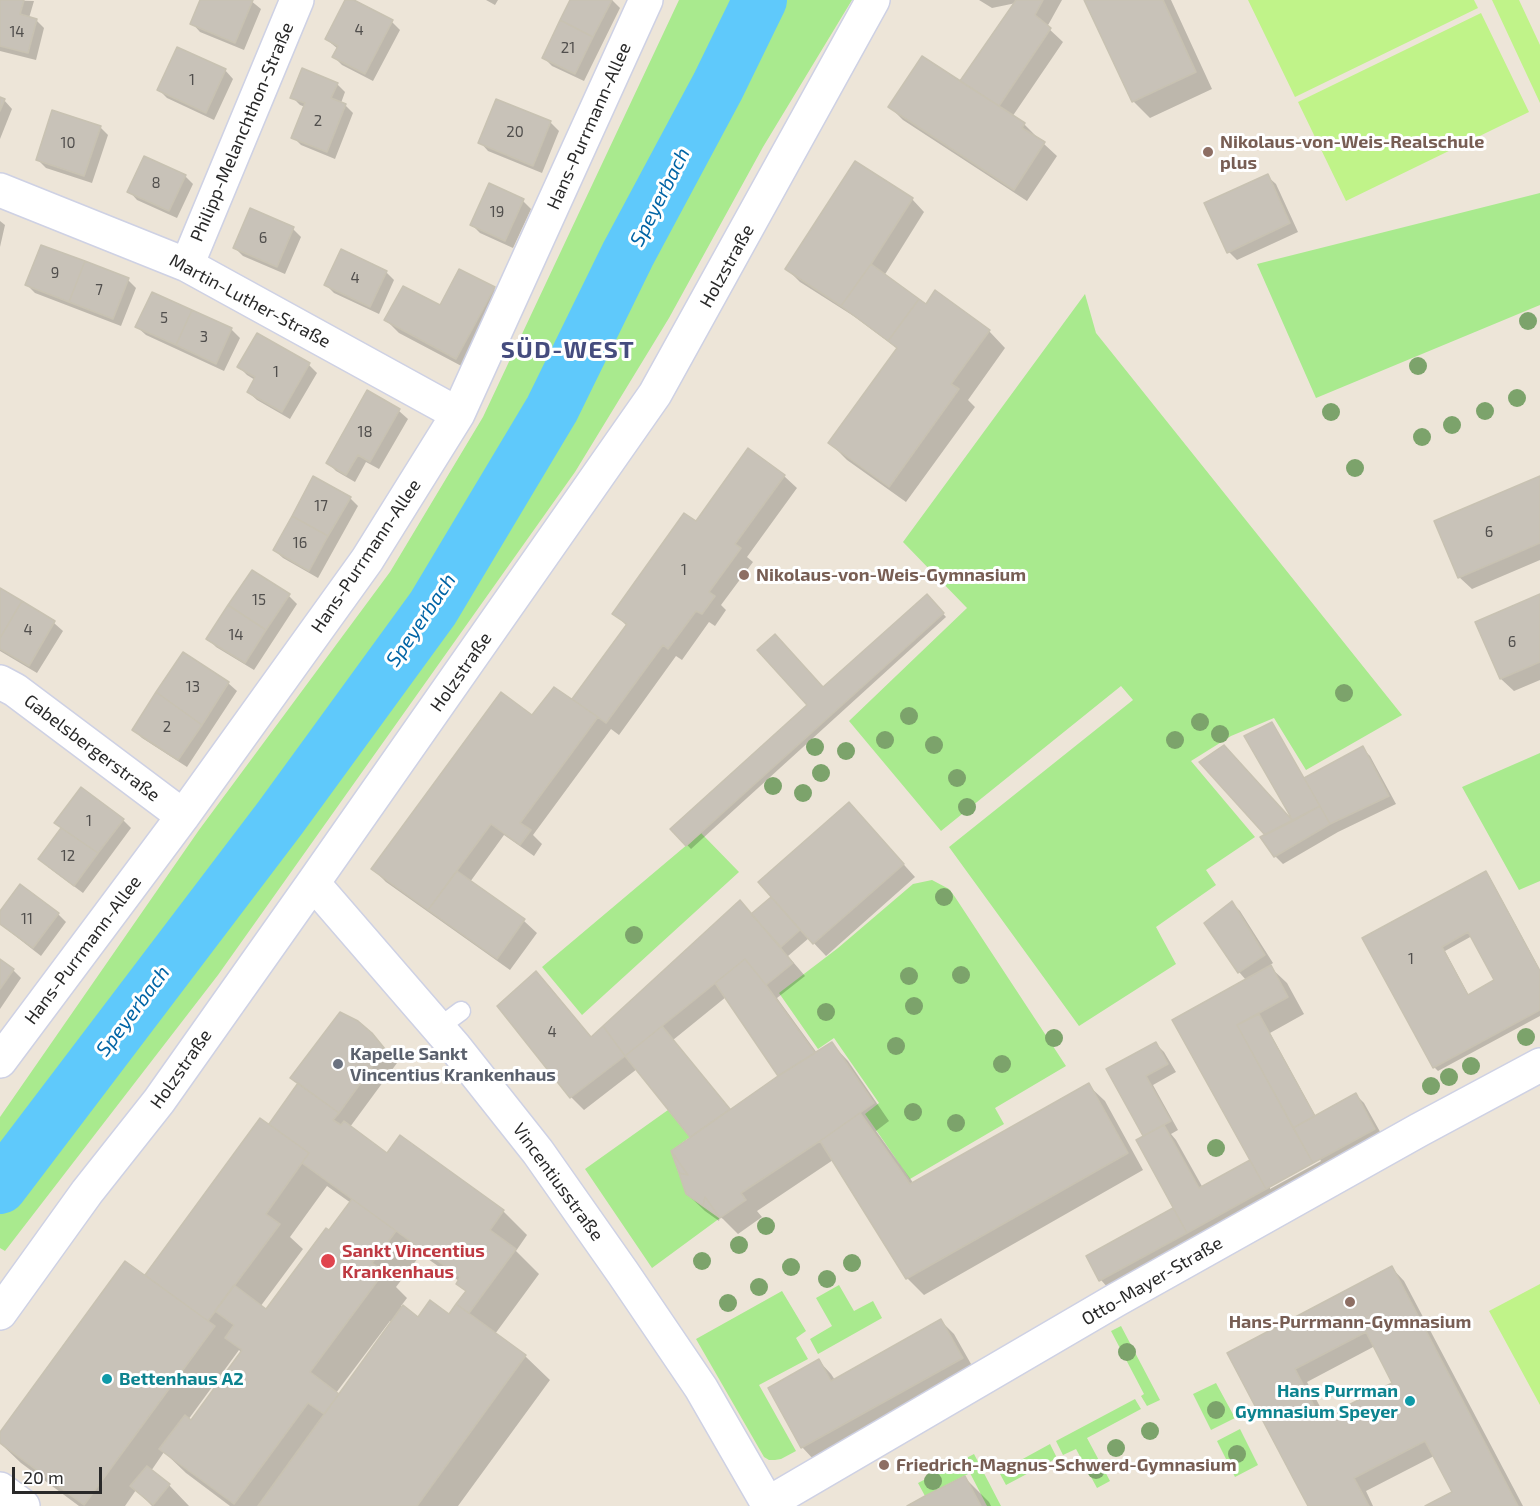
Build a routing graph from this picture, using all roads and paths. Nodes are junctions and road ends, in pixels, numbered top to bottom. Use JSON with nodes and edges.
{"nodes":[{"id":1,"x":297,"y":0,"type":"edge"},
{"id":2,"x":646,"y":0,"type":"edge"},
{"id":3,"x":873,"y":0,"type":"edge"},
{"id":4,"x":0,"y":190,"type":"edge"},
{"id":5,"x":187,"y":265,"type":"junction"},
{"id":6,"x":458,"y":414,"type":"junction"},
{"id":7,"x":0,"y":682,"type":"edge"},
{"id":8,"x":183,"y":816,"type":"junction"},
{"id":9,"x":314,"y":883,"type":"junction"},
{"id":10,"x":0,"y":1061,"type":"edge"},
{"id":11,"x":1540,"y":1065,"type":"edge"},
{"id":12,"x":0,"y":1313,"type":"edge"},
{"id":13,"x":0,"y":1489,"type":"edge"},
{"id":14,"x":768,"y":1505,"type":"edge"},
{"id":15,"x":23,"y":1506,"type":"edge"}],
"edges":[{"from":1,"to":5,"type":"street","name":"Philipp-Melanchthon-Straße"},
{"from":2,"to":6,"type":"street","name":"Hans-Purrmann-Allee"},
{"from":3,"to":9,"type":"street","name":"Holzstraße"},
{"from":4,"to":5,"type":"street","name":"Martin-Luther-Straße"},
{"from":5,"to":6,"type":"street","name":"Martin-Luther-Straße"},
{"from":6,"to":8,"type":"street","name":"Hans-Purrmann-Allee"},
{"from":7,"to":8,"type":"street","name":"Gabelsbergerstraße"},
{"from":8,"to":10,"type":"street","name":"Hans-Purrmann-Allee"},
{"from":9,"to":12,"type":"street","name":"Holzstraße"},
{"from":9,"to":14,"type":"street","name":"Vincentiusstraße"},
{"from":11,"to":14,"type":"street","name":"Otto-Mayer-Straße"},
{"from":13,"to":15,"type":"street"}]}
